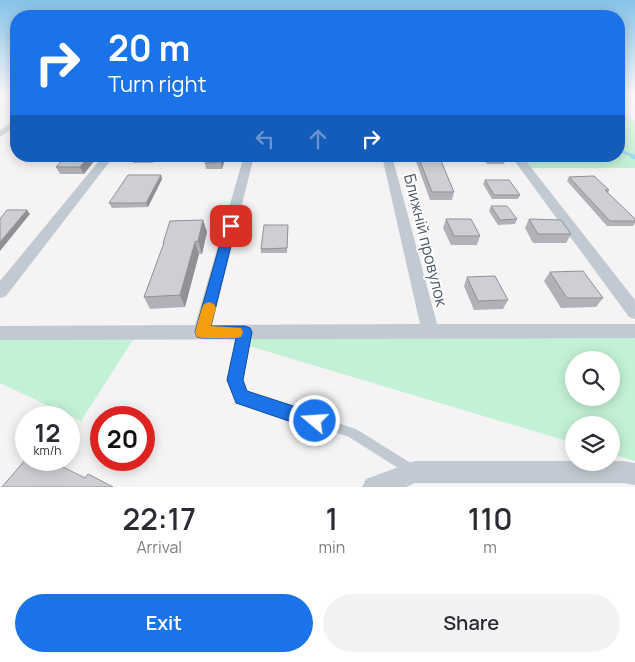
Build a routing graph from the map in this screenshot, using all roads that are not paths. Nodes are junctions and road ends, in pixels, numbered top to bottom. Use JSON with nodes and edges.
{"nodes":[{"id":1,"x":104,"y":162,"type":"edge"},
{"id":2,"x":247,"y":162,"type":"edge"},
{"id":3,"x":388,"y":162,"type":"edge"},
{"id":4,"x":521,"y":162,"type":"edge"},
{"id":5,"x":0,"y":292,"type":"edge"},
{"id":6,"x":635,"y":312,"type":"edge"},
{"id":7,"x":635,"y":331,"type":"edge"},
{"id":8,"x":202,"y":332,"type":"junction"},
{"id":9,"x":245,"y":332,"type":"junction"},
{"id":10,"x":430,"y":332,"type":"junction"},
{"id":11,"x":0,"y":333,"type":"edge"},
{"id":12,"x":415,"y":472,"type":"junction"},
{"id":13,"x":635,"y":474,"type":"edge"},
{"id":14,"x":374,"y":487,"type":"edge"}],
"edges":[{"from":1,"to":5,"type":"street"},
{"from":2,"to":8,"type":"street"},
{"from":3,"to":10,"type":"street","name":"Ближній провулок"},
{"from":4,"to":6,"type":"street"},
{"from":7,"to":10,"type":"street"},
{"from":8,"to":9,"type":"street"},
{"from":8,"to":11,"type":"street"},
{"from":9,"to":10,"type":"street"},
{"from":9,"to":12,"type":"lane"},
{"from":12,"to":13,"type":"street"},
{"from":12,"to":14,"type":"street"}]}
